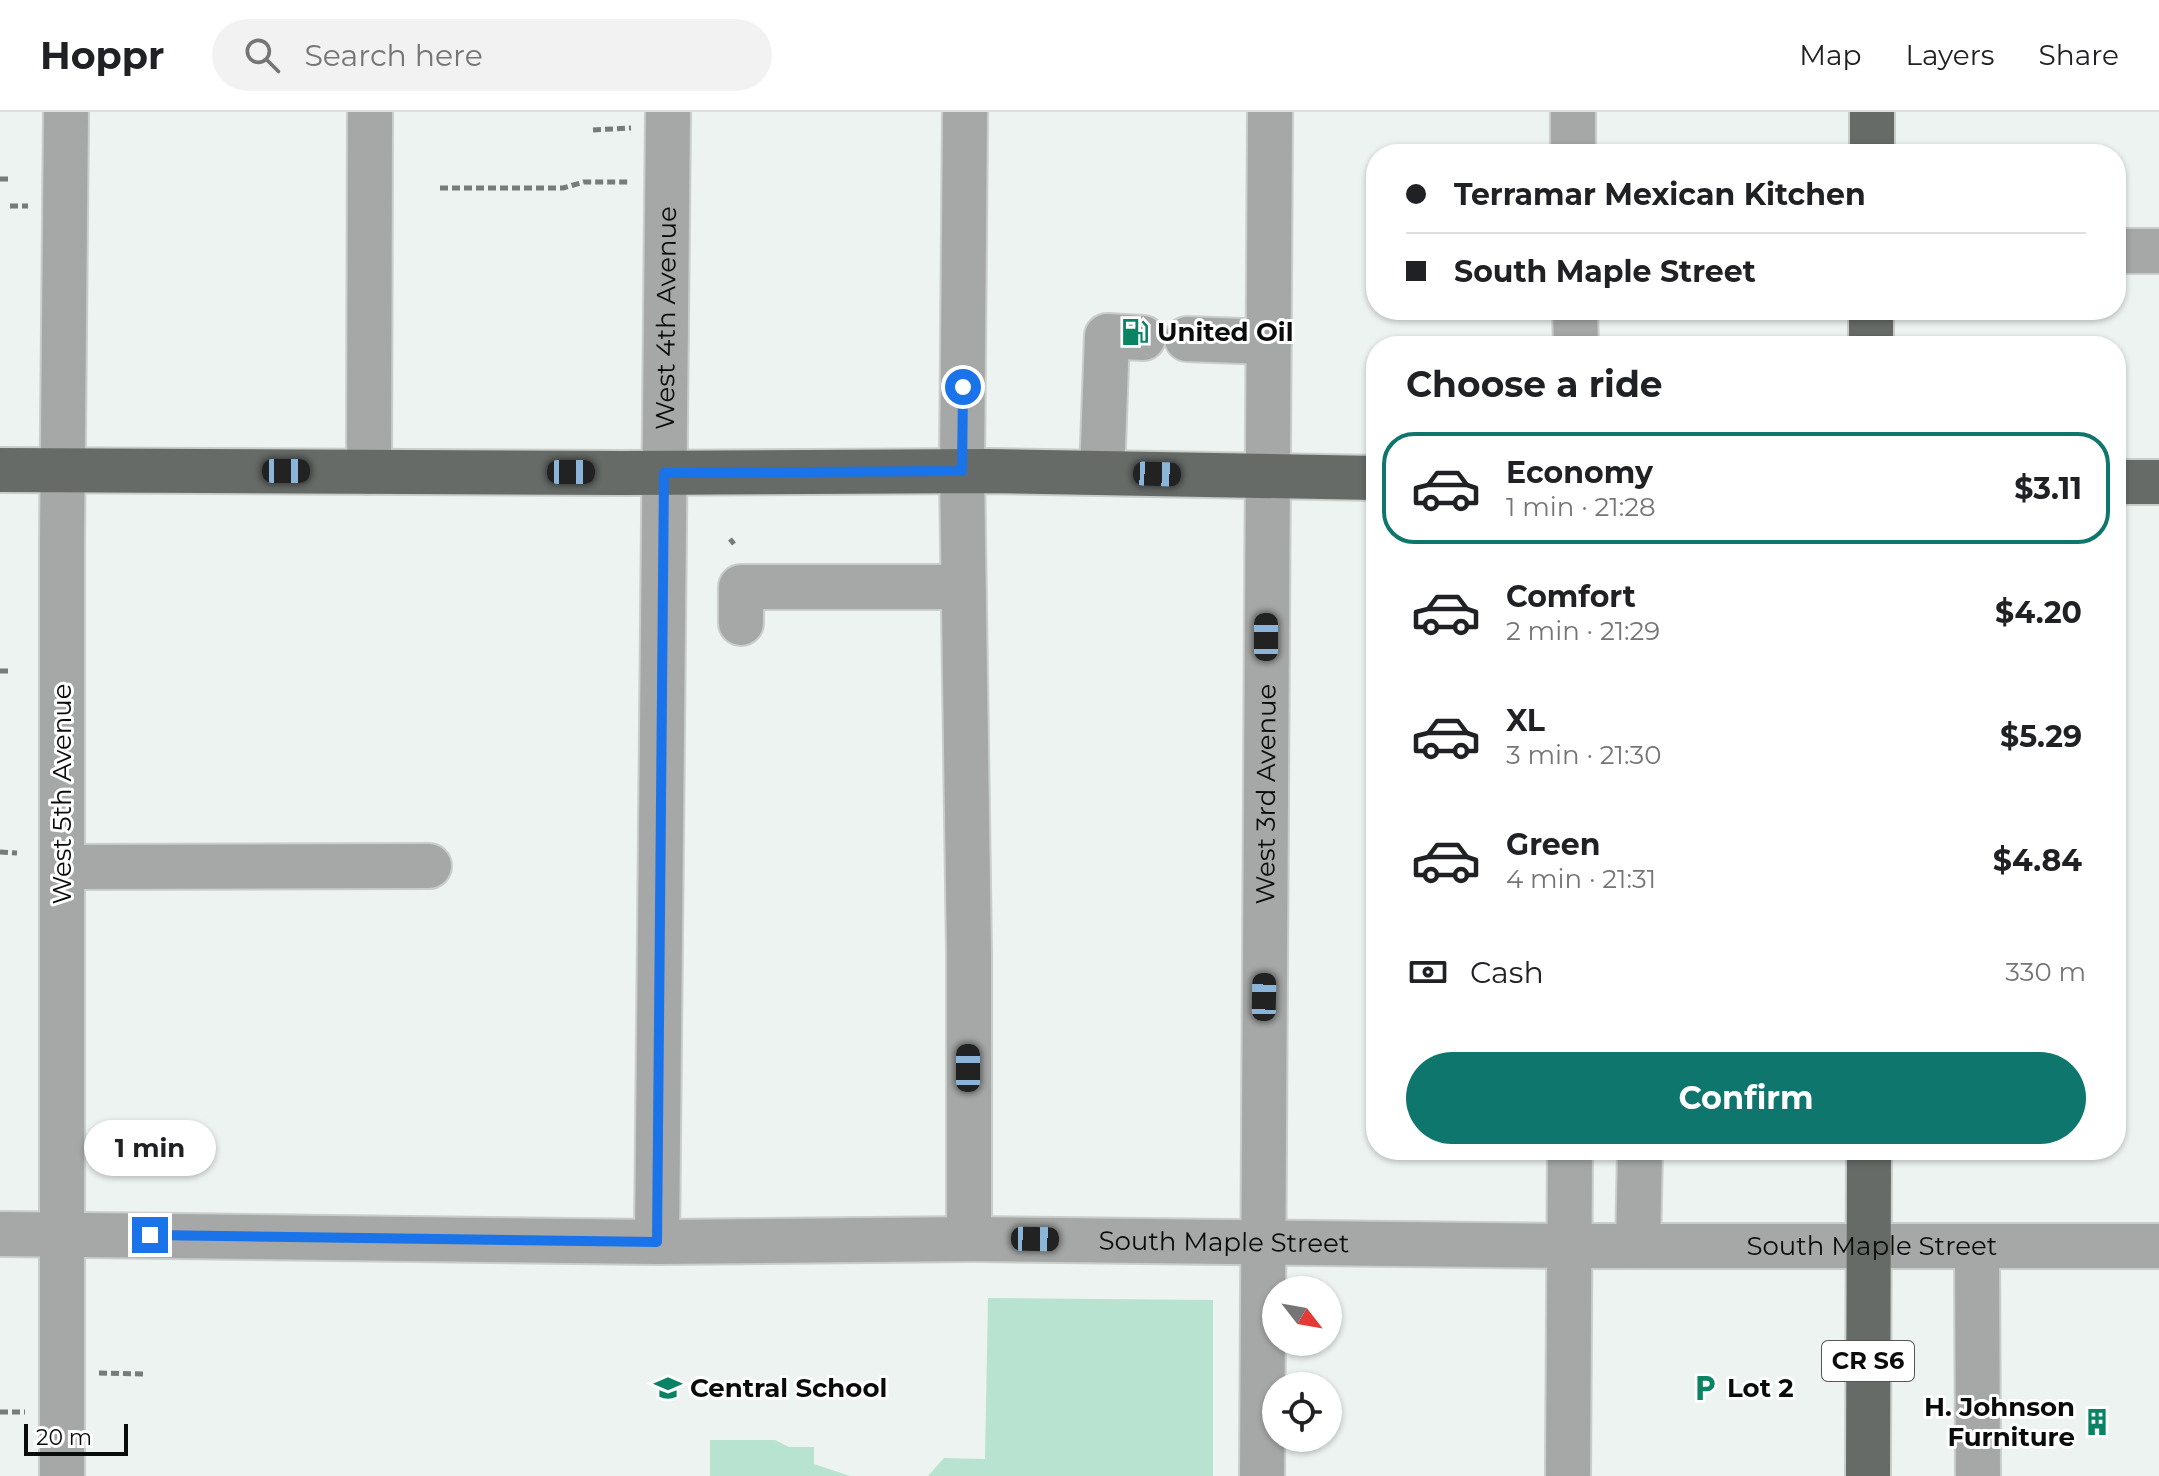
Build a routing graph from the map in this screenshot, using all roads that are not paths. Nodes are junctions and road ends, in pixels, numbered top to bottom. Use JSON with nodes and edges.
{"nodes":[{"id":1,"x":66,"y":112,"type":"edge"},
{"id":2,"x":370,"y":112,"type":"edge"},
{"id":3,"x":668,"y":112,"type":"edge"},
{"id":4,"x":965,"y":112,"type":"edge"},
{"id":5,"x":1270,"y":112,"type":"edge"},
{"id":6,"x":1573,"y":112,"type":"edge"},
{"id":7,"x":1872,"y":112,"type":"edge"},
{"id":8,"x":1573,"y":144,"type":"edge"},
{"id":9,"x":1872,"y":144,"type":"edge"},
{"id":10,"x":2126,"y":251,"type":"edge"},
{"id":11,"x":2159,"y":251,"type":"edge"},
{"id":12,"x":1143,"y":338,"type":"dead end"},
{"id":13,"x":1187,"y":339,"type":"dead end"},
{"id":14,"x":1269,"y":342,"type":"junction"},
{"id":15,"x":0,"y":470,"type":"edge"},
{"id":16,"x":63,"y":470,"type":"junction"},
{"id":17,"x":962,"y":471,"type":"junction"},
{"id":18,"x":369,"y":472,"type":"junction"},
{"id":19,"x":664,"y":473,"type":"junction"},
{"id":20,"x":1102,"y":473,"type":"junction"},
{"id":21,"x":1268,"y":477,"type":"junction"},
{"id":22,"x":1366,"y":478,"type":"edge"},
{"id":23,"x":2126,"y":482,"type":"edge"},
{"id":24,"x":2159,"y":482,"type":"edge"},
{"id":25,"x":963,"y":587,"type":"junction"},
{"id":26,"x":741,"y":623,"type":"dead end"},
{"id":27,"x":429,"y":866,"type":"dead end"},
{"id":28,"x":62,"y":867,"type":"junction"},
{"id":29,"x":1570,"y":1160,"type":"edge"},
{"id":30,"x":1640,"y":1160,"type":"edge"},
{"id":31,"x":1869,"y":1160,"type":"edge"},
{"id":32,"x":0,"y":1234,"type":"edge"},
{"id":33,"x":62,"y":1234,"type":"junction"},
{"id":34,"x":969,"y":1239,"type":"junction"},
{"id":35,"x":657,"y":1242,"type":"junction"},
{"id":36,"x":1263,"y":1242,"type":"junction"},
{"id":37,"x":1569,"y":1246,"type":"junction"},
{"id":38,"x":1638,"y":1246,"type":"junction"},
{"id":39,"x":1869,"y":1246,"type":"junction"},
{"id":40,"x":1977,"y":1246,"type":"junction"},
{"id":41,"x":2159,"y":1246,"type":"edge"},
{"id":42,"x":62,"y":1476,"type":"edge"},
{"id":43,"x":1262,"y":1476,"type":"edge"},
{"id":44,"x":1568,"y":1476,"type":"edge"},
{"id":45,"x":1868,"y":1476,"type":"edge"},
{"id":46,"x":1978,"y":1476,"type":"edge"}],
"edges":[{"from":1,"to":16,"type":"street","name":"West 5th Avenue"},
{"from":2,"to":18,"type":"street"},
{"from":3,"to":19,"type":"street","name":"West 4th Avenue"},
{"from":4,"to":17,"type":"street"},
{"from":5,"to":14,"type":"street","name":"West 3rd Avenue"},
{"from":6,"to":8,"type":"street"},
{"from":7,"to":9,"type":"main road"},
{"from":10,"to":11,"type":"street"},
{"from":12,"to":20,"type":"street"},
{"from":13,"to":14,"type":"street"},
{"from":14,"to":21,"type":"street","name":"West 3rd Avenue"},
{"from":15,"to":16,"type":"main road"},
{"from":16,"to":18,"type":"main road"},
{"from":16,"to":28,"type":"street","name":"West 5th Avenue"},
{"from":17,"to":19,"type":"main road"},
{"from":17,"to":20,"type":"main road"},
{"from":17,"to":25,"type":"street"},
{"from":18,"to":19,"type":"main road"},
{"from":19,"to":35,"type":"street","name":"West 4th Avenue"},
{"from":20,"to":21,"type":"main road"},
{"from":21,"to":22,"type":"main road"},
{"from":21,"to":36,"type":"street","name":"West 3rd Avenue"},
{"from":23,"to":24,"type":"main road"},
{"from":25,"to":26,"type":"street"},
{"from":25,"to":34,"type":"street"},
{"from":27,"to":28,"type":"street"},
{"from":28,"to":33,"type":"street","name":"West 5th Avenue"},
{"from":29,"to":37,"type":"street"},
{"from":30,"to":38,"type":"street"},
{"from":31,"to":39,"type":"main road","number":"CR S6"},
{"from":32,"to":33,"type":"street","name":"South Maple Street"},
{"from":33,"to":35,"type":"street","name":"South Maple Street"},
{"from":33,"to":42,"type":"street","name":"West 5th Avenue"},
{"from":34,"to":35,"type":"street","name":"South Maple Street"},
{"from":34,"to":36,"type":"street","name":"South Maple Street"},
{"from":36,"to":37,"type":"street","name":"South Maple Street"},
{"from":36,"to":43,"type":"street","name":"West 3rd Avenue"},
{"from":37,"to":38,"type":"street","name":"South Maple Street"},
{"from":37,"to":44,"type":"street"},
{"from":38,"to":39,"type":"street","name":"South Maple Street"},
{"from":39,"to":40,"type":"street","name":"South Maple Street"},
{"from":39,"to":45,"type":"main road","number":"CR S6"},
{"from":40,"to":41,"type":"street","name":"South Maple Street"},
{"from":40,"to":46,"type":"street"}]}
